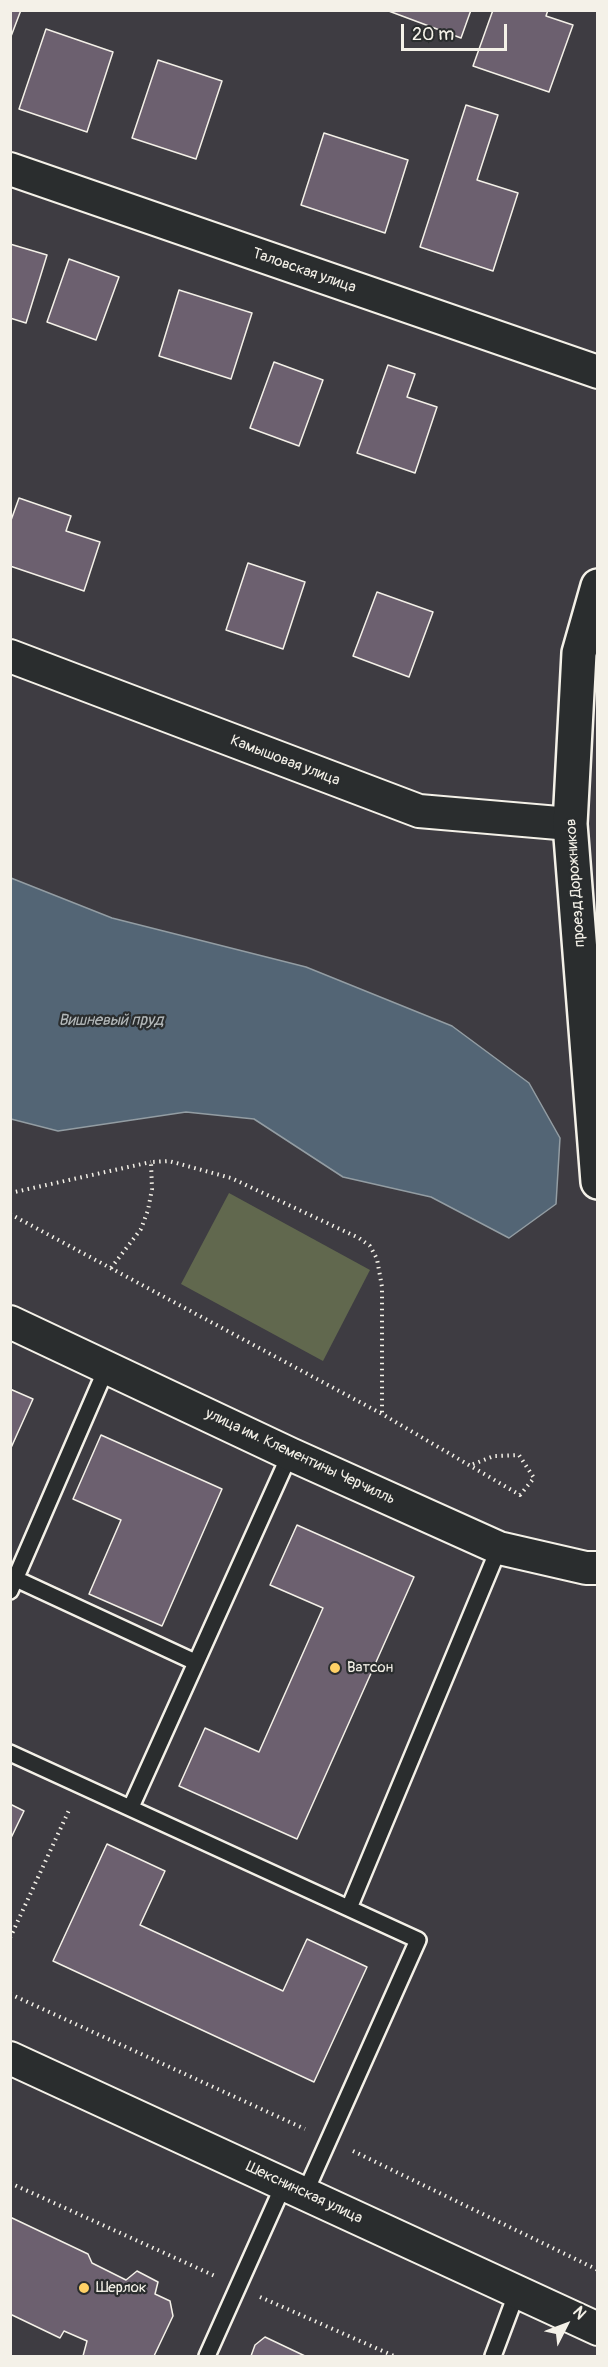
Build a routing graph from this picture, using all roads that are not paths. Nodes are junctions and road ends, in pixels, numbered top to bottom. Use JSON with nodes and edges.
{"nodes":[{"id":1,"x":10,"y":169,"type":"edge"},
{"id":2,"x":597,"y":372,"type":"edge"},
{"id":3,"x":597,"y":586,"type":"edge"},
{"id":4,"x":10,"y":656,"type":"edge"},
{"id":5,"x":570,"y":824,"type":"junction"},
{"id":6,"x":597,"y":1182,"type":"edge"},
{"id":7,"x":10,"y":1322,"type":"edge"},
{"id":8,"x":107,"y":1367,"type":"junction"},
{"id":9,"x":290,"y":1454,"type":"junction"},
{"id":10,"x":499,"y":1548,"type":"junction"},
{"id":11,"x":597,"y":1568,"type":"edge"},
{"id":12,"x":13,"y":1585,"type":"edge"},
{"id":13,"x":195,"y":1662,"type":"junction"},
{"id":14,"x":10,"y":1753,"type":"edge"},
{"id":15,"x":131,"y":1808,"type":"junction"},
{"id":16,"x":349,"y":1908,"type":"junction"},
{"id":17,"x":10,"y":2058,"type":"edge"},
{"id":18,"x":294,"y":2189,"type":"junction"},
{"id":19,"x":517,"y":2292,"type":"junction"},
{"id":20,"x":597,"y":2329,"type":"edge"},
{"id":21,"x":207,"y":2356,"type":"edge"},
{"id":22,"x":493,"y":2356,"type":"edge"}],
"edges":[{"from":1,"to":2,"type":"street","name":"Таловская улица"},
{"from":3,"to":5,"type":"main road","name":"проезд Дорожников"},
{"from":4,"to":5,"type":"street","name":"Камышовая улица"},
{"from":5,"to":6,"type":"main road","name":"проезд Дорожников"},
{"from":7,"to":8,"type":"street","name":"улица им. Клементины Черчилль"},
{"from":8,"to":9,"type":"street","name":"улица им. Клементины Черчилль"},
{"from":8,"to":12,"type":"lane"},
{"from":9,"to":10,"type":"street","name":"улица им. Клементины Черчилль"},
{"from":9,"to":13,"type":"lane"},
{"from":10,"to":11,"type":"street","name":"улица им. Клементины Черчилль"},
{"from":10,"to":16,"type":"lane"},
{"from":12,"to":13,"type":"lane"},
{"from":13,"to":15,"type":"lane"},
{"from":14,"to":15,"type":"lane"},
{"from":15,"to":16,"type":"lane"},
{"from":16,"to":18,"type":"lane"},
{"from":17,"to":18,"type":"street","name":"Шекснинская улица"},
{"from":18,"to":19,"type":"street","name":"Шекснинская улица"},
{"from":18,"to":21,"type":"lane"},
{"from":19,"to":20,"type":"street","name":"Шекснинская улица"},
{"from":19,"to":22,"type":"lane"}]}
